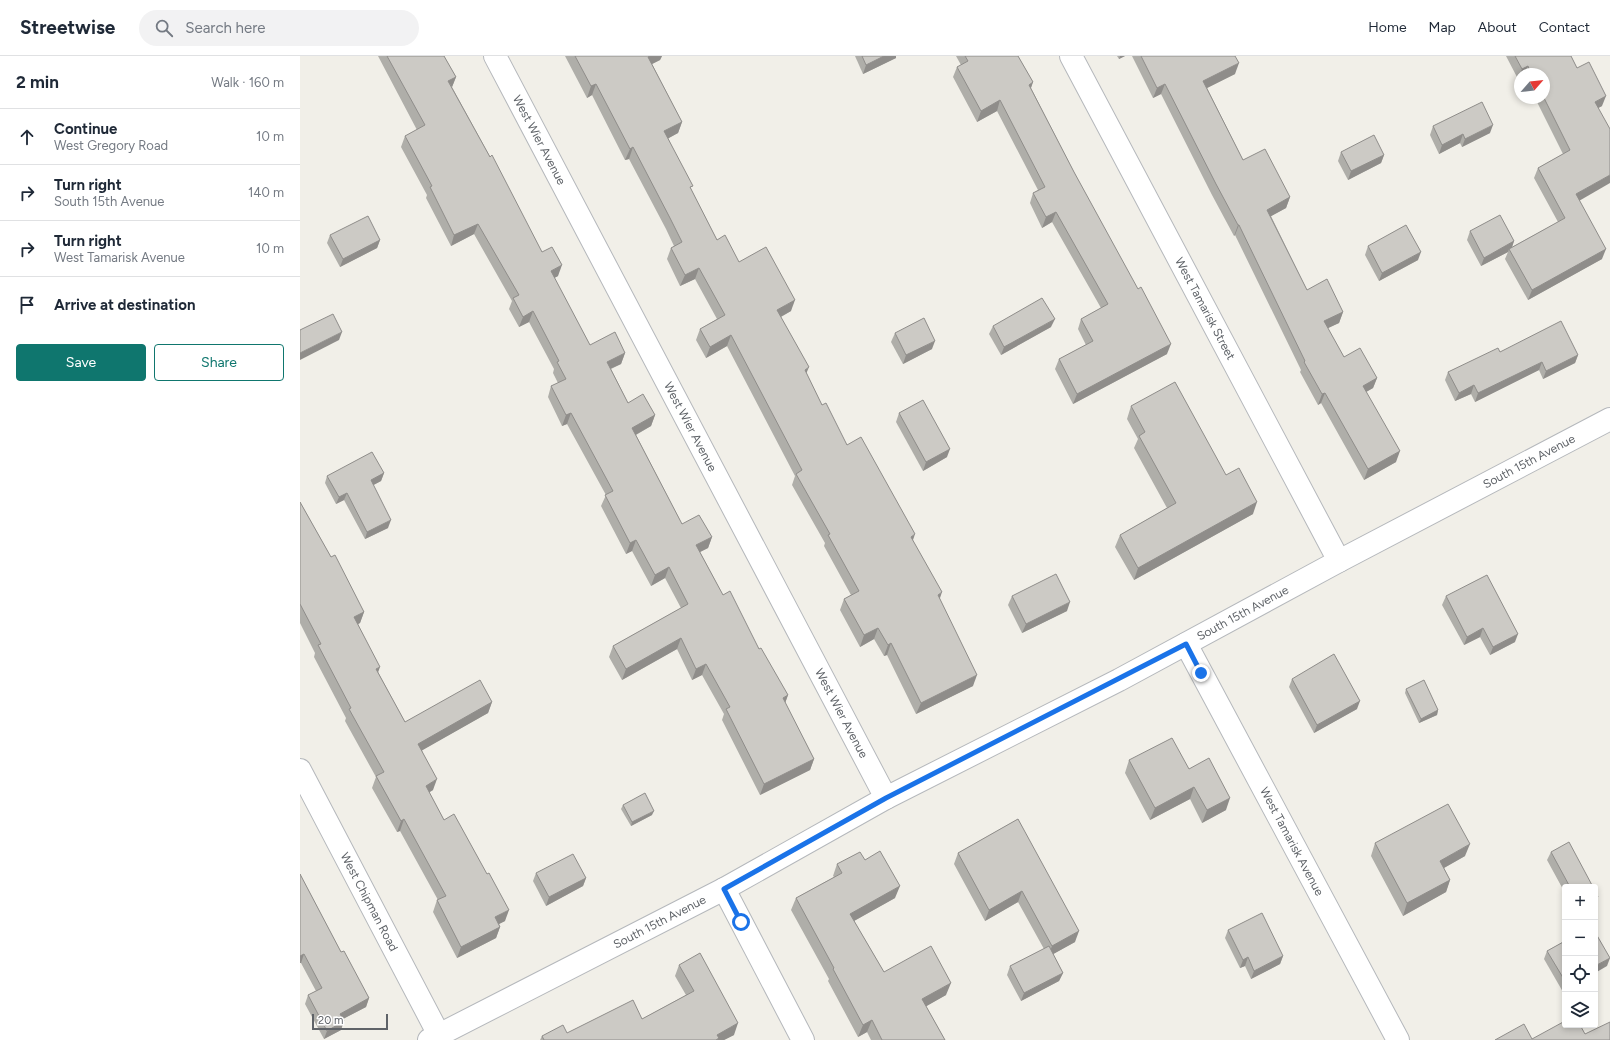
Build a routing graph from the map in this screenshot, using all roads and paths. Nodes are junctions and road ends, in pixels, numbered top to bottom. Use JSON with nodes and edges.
{"nodes":[{"id":1,"x":495,"y":56,"type":"edge"},
{"id":2,"x":1071,"y":56,"type":"edge"},
{"id":3,"x":1610,"y":419,"type":"edge"},
{"id":4,"x":1339,"y":561,"type":"junction"},
{"id":5,"x":1186,"y":644,"type":"junction"},
{"id":6,"x":300,"y":770,"type":"edge"},
{"id":7,"x":886,"y":798,"type":"junction"},
{"id":8,"x":724,"y":889,"type":"junction"},
{"id":9,"x":434,"y":1037,"type":"edge"},
{"id":10,"x":803,"y":1040,"type":"edge"},
{"id":11,"x":1398,"y":1040,"type":"edge"}],
"edges":[{"from":1,"to":7,"type":"street","name":"West Wier Avenue"},
{"from":2,"to":4,"type":"street","name":"West Tamarisk Street"},
{"from":3,"to":4,"type":"street","name":"South 15th Avenue"},
{"from":4,"to":5,"type":"street","name":"South 15th Avenue"},
{"from":5,"to":7,"type":"street","name":"South 15th Avenue"},
{"from":5,"to":11,"type":"street","name":"West Tamarisk Avenue"},
{"from":6,"to":9,"type":"street","name":"West Chipman Road"},
{"from":7,"to":8,"type":"street","name":"South 15th Avenue"},
{"from":8,"to":9,"type":"street","name":"South 15th Avenue"},
{"from":8,"to":10,"type":"street"}]}
